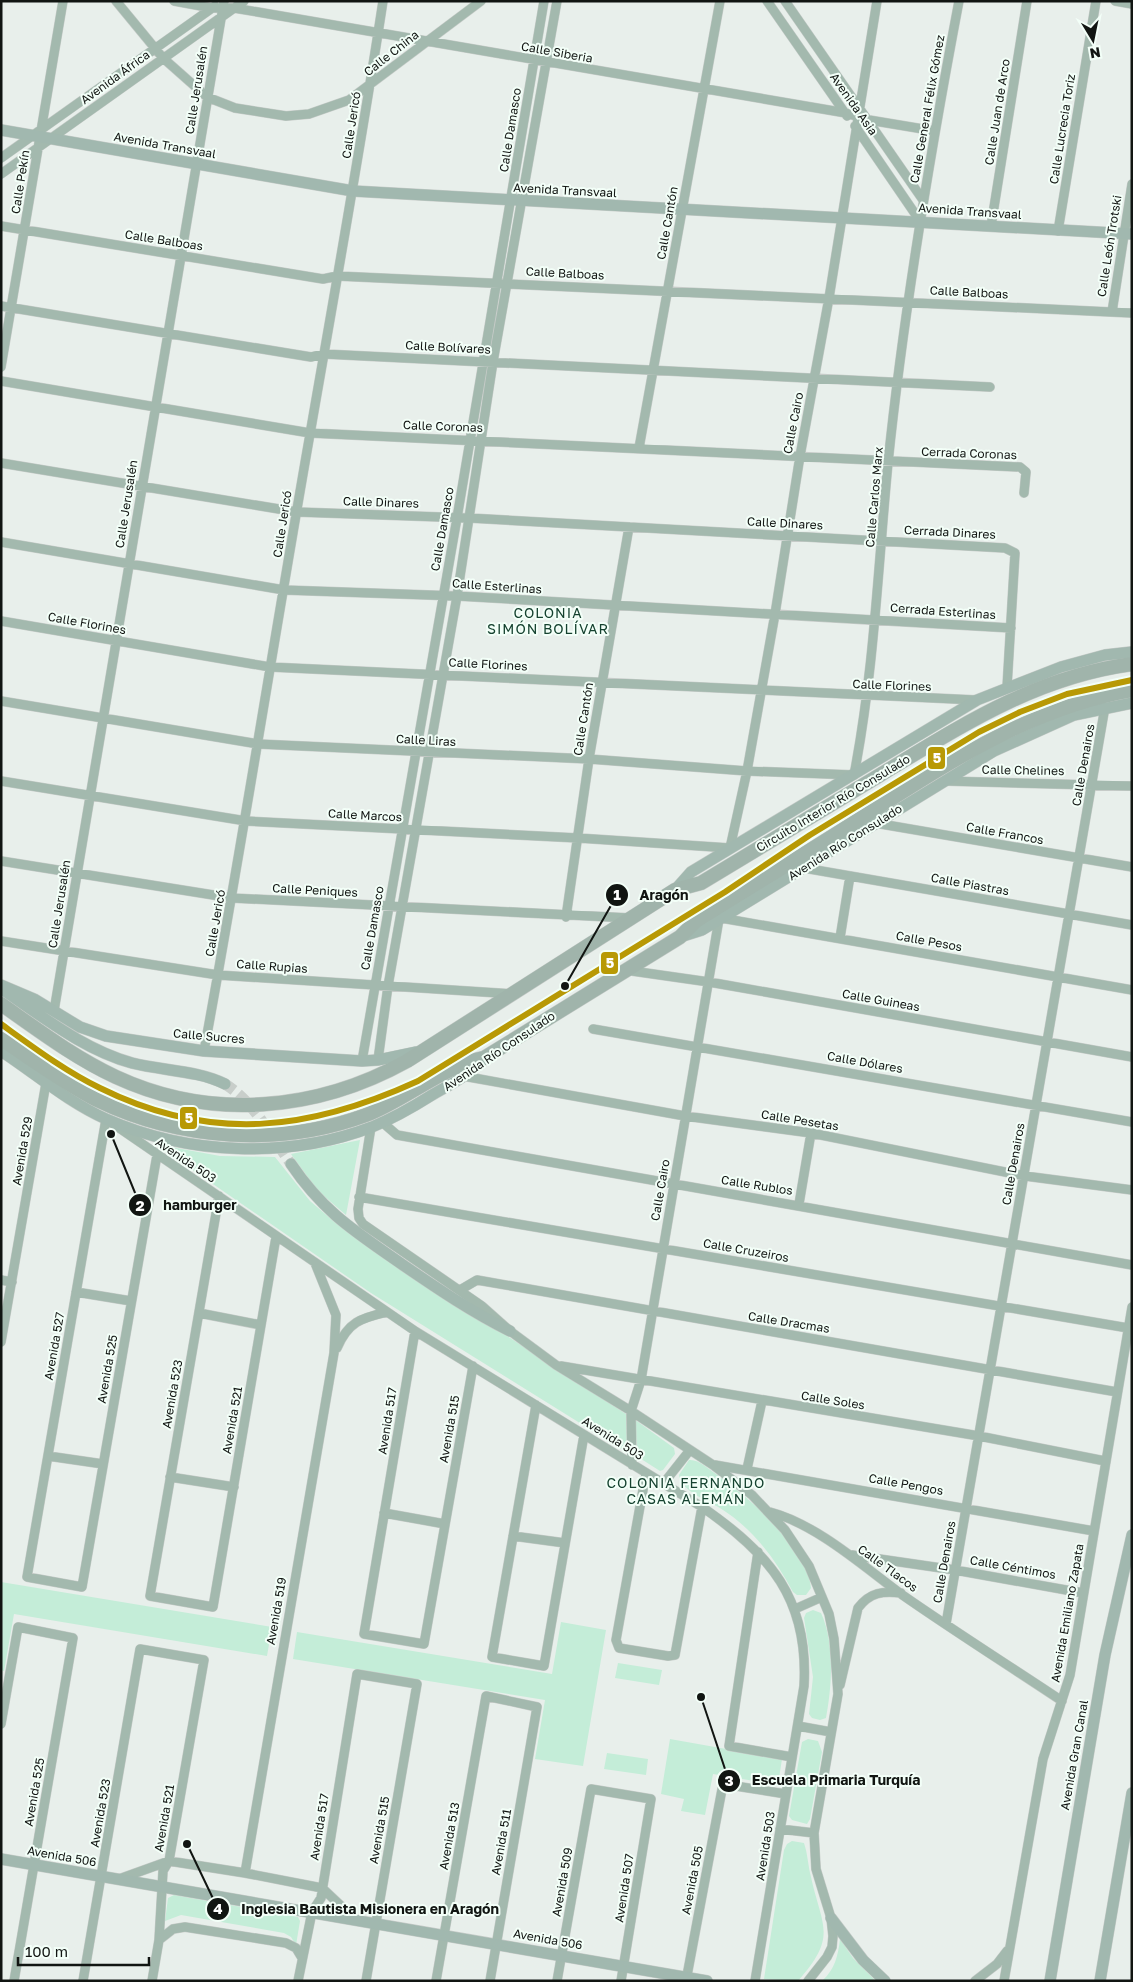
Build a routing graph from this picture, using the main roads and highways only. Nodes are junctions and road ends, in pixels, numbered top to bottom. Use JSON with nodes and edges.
{"nodes":[{"id":1,"x":1,"y":130,"type":"edge"},
{"id":2,"x":1128,"y":234,"type":"edge"},
{"id":3,"x":1132,"y":652,"type":"edge"},
{"id":4,"x":1132,"y":664,"type":"edge"},
{"id":5,"x":1132,"y":690,"type":"edge"},
{"id":6,"x":1132,"y":703,"type":"edge"},
{"id":7,"x":675,"y":890,"type":"junction"},
{"id":8,"x":680,"y":936,"type":"junction"},
{"id":9,"x":1,"y":987,"type":"edge"},
{"id":10,"x":1,"y":1004,"type":"edge"},
{"id":11,"x":1,"y":1039,"type":"edge"},
{"id":12,"x":6,"y":1048,"type":"edge"},
{"id":13,"x":425,"y":1049,"type":"junction"},
{"id":14,"x":484,"y":1058,"type":"junction"},
{"id":15,"x":225,"y":1084,"type":"tunnel mouth"},
{"id":16,"x":290,"y":1164,"type":"tunnel mouth"},
{"id":17,"x":510,"y":1331,"type":"road end"},
{"id":18,"x":1132,"y":1535,"type":"edge"},
{"id":19,"x":1132,"y":1793,"type":"edge"},
{"id":20,"x":1,"y":1859,"type":"edge"},
{"id":21,"x":831,"y":1918,"type":"road end"},
{"id":22,"x":686,"y":1979,"type":"edge"},
{"id":23,"x":707,"y":1981,"type":"edge"},
{"id":24,"x":885,"y":1981,"type":"edge"},
{"id":25,"x":1050,"y":1981,"type":"edge"},
{"id":26,"x":1100,"y":1981,"type":"edge"}],
"edges":[{"from":1,"to":2,"type":"main road","name":"Avenida Transvaal"},
{"from":3,"to":7,"type":"main road"},
{"from":4,"to":7,"type":"highway","name":"Circuito Interior Río Consulado"},
{"from":5,"to":8,"type":"highway"},
{"from":6,"to":8,"type":"main road","name":"Avenida Río Consulado"},
{"from":7,"to":13,"type":"highway"},
{"from":8,"to":14,"type":"highway","name":"Avenida Río Consulado"},
{"from":9,"to":13,"type":"main road","name":"Calle Sucres"},
{"from":9,"to":15,"type":"main road"},
{"from":10,"to":13,"type":"highway"},
{"from":11,"to":12,"type":"highway"},
{"from":12,"to":14,"type":"highway"},
{"from":12,"to":14,"type":"main road","name":"Avenida Río Consulado"},
{"from":16,"to":17,"type":"main road"},
{"from":18,"to":25,"type":"main road","name":"Avenida Gran Canal"},
{"from":19,"to":26,"type":"main road"},
{"from":20,"to":22,"type":"main road","name":"Avenida 506"},
{"from":21,"to":24,"type":"main road"},
{"from":22,"to":23,"type":"main road","name":"Avenida 506"}]}
